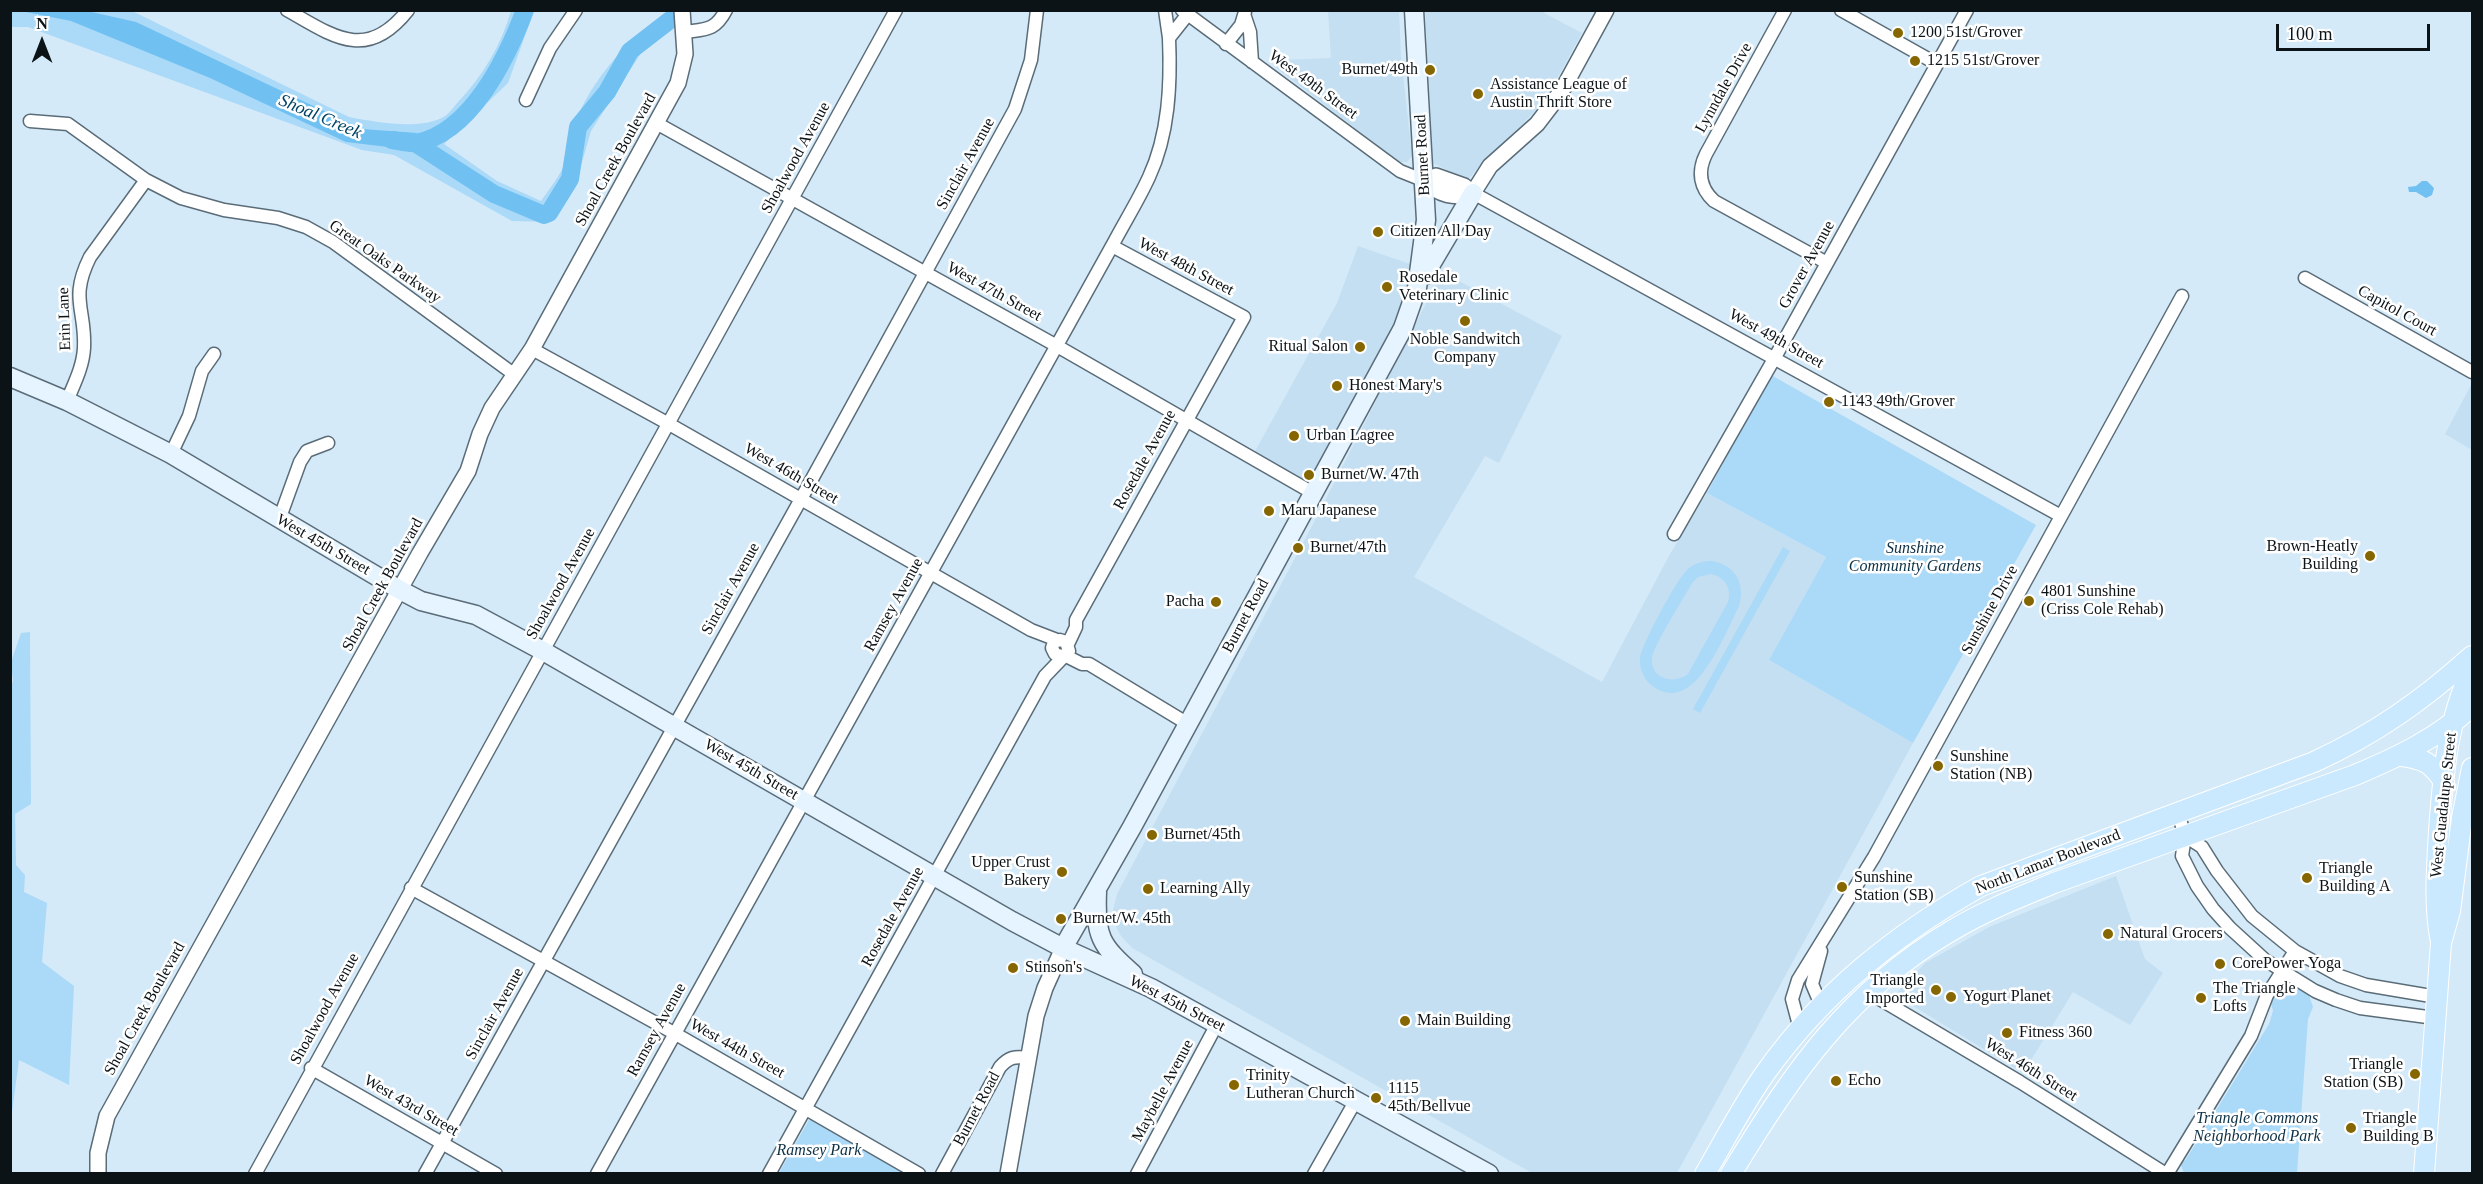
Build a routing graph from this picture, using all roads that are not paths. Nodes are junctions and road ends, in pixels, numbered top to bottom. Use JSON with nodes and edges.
{"nodes":[{"id":1,"x":287,"y":10,"type":"edge"},
{"id":2,"x":408,"y":10,"type":"edge"},
{"id":3,"x":576,"y":10,"type":"edge"},
{"id":4,"x":682,"y":10,"type":"edge"},
{"id":5,"x":726,"y":10,"type":"edge"},
{"id":6,"x":896,"y":10,"type":"edge"},
{"id":7,"x":1037,"y":10,"type":"edge"},
{"id":8,"x":1165,"y":10,"type":"edge"},
{"id":9,"x":1414,"y":10,"type":"edge"},
{"id":10,"x":1606,"y":10,"type":"edge"},
{"id":11,"x":1785,"y":10,"type":"edge"},
{"id":12,"x":1841,"y":10,"type":"edge"},
{"id":13,"x":1967,"y":10,"type":"edge"},
{"id":14,"x":1185,"y":12,"type":"edge"},
{"id":15,"x":1245,"y":14,"type":"edge"},
{"id":16,"x":685,"y":32,"type":"junction"},
{"id":17,"x":1169,"y":38,"type":"junction"},
{"id":18,"x":1226,"y":44,"type":"junction"},
{"id":19,"x":1251,"y":62,"type":"junction"},
{"id":20,"x":1937,"y":64,"type":"junction"},
{"id":21,"x":526,"y":100,"type":"dead end"},
{"id":22,"x":30,"y":121,"type":"dead end"},
{"id":23,"x":658,"y":124,"type":"junction"},
{"id":24,"x":146,"y":180,"type":"junction"},
{"id":25,"x":1425,"y":182,"type":"junction"},
{"id":26,"x":1473,"y":193,"type":"junction"},
{"id":27,"x":793,"y":198,"type":"junction"},
{"id":28,"x":1112,"y":246,"type":"junction"},
{"id":29,"x":1827,"y":263,"type":"junction"},
{"id":30,"x":925,"y":272,"type":"junction"},
{"id":31,"x":2305,"y":278,"type":"dead end"},
{"id":32,"x":1417,"y":288,"type":"junction"},
{"id":33,"x":2182,"y":296,"type":"dead end"},
{"id":34,"x":1244,"y":317,"type":"joint"},
{"id":35,"x":1057,"y":346,"type":"junction"},
{"id":36,"x":532,"y":349,"type":"junction"},
{"id":37,"x":214,"y":354,"type":"dead end"},
{"id":38,"x":1774,"y":358,"type":"junction"},
{"id":39,"x":2472,"y":372,"type":"edge"},
{"id":40,"x":515,"y":375,"type":"junction"},
{"id":41,"x":10,"y":377,"type":"edge"},
{"id":42,"x":67,"y":401,"type":"junction"},
{"id":43,"x":1185,"y":422,"type":"junction"},
{"id":44,"x":669,"y":424,"type":"junction"},
{"id":45,"x":328,"y":443,"type":"dead end"},
{"id":46,"x":171,"y":454,"type":"junction"},
{"id":47,"x":1313,"y":493,"type":"junction"},
{"id":48,"x":801,"y":499,"type":"junction"},
{"id":49,"x":2061,"y":516,"type":"junction"},
{"id":50,"x":279,"y":520,"type":"junction"},
{"id":51,"x":1674,"y":534,"type":"dead end"},
{"id":52,"x":930,"y":573,"type":"junction"},
{"id":53,"x":400,"y":590,"type":"junction"},
{"id":54,"x":1061,"y":648,"type":"junction"},
{"id":55,"x":543,"y":651,"type":"junction"},
{"id":56,"x":2472,"y":656,"type":"edge"},
{"id":57,"x":2472,"y":670,"type":"edge"},
{"id":58,"x":2472,"y":706,"type":"edge"},
{"id":59,"x":1188,"y":724,"type":"junction"},
{"id":60,"x":2452,"y":725,"type":"junction"},
{"id":61,"x":674,"y":726,"type":"junction"},
{"id":62,"x":2402,"y":756,"type":"junction"},
{"id":63,"x":2314,"y":762,"type":"junction"},
{"id":64,"x":2472,"y":768,"type":"edge"},
{"id":65,"x":2444,"y":782,"type":"junction"},
{"id":66,"x":805,"y":801,"type":"junction"},
{"id":67,"x":2262,"y":809,"type":"junction"},
{"id":68,"x":2178,"y":813,"type":"junction"},
{"id":69,"x":2185,"y":837,"type":"junction"},
{"id":70,"x":934,"y":876,"type":"junction"},
{"id":71,"x":411,"y":888,"type":"junction"},
{"id":72,"x":1096,"y":892,"type":"junction"},
{"id":73,"x":1956,"y":900,"type":"junction"},
{"id":74,"x":1967,"y":922,"type":"junction"},
{"id":75,"x":1825,"y":939,"type":"junction"},
{"id":76,"x":2441,"y":943,"type":"junction"},
{"id":77,"x":1063,"y":948,"type":"junction"},
{"id":78,"x":2295,"y":951,"type":"junction"},
{"id":79,"x":544,"y":960,"type":"junction"},
{"id":80,"x":2281,"y":971,"type":"junction"},
{"id":81,"x":1146,"y":985,"type":"junction"},
{"id":82,"x":1873,"y":992,"type":"junction"},
{"id":83,"x":2437,"y":997,"type":"junction"},
{"id":84,"x":1821,"y":1005,"type":"junction"},
{"id":85,"x":2435,"y":1018,"type":"junction"},
{"id":86,"x":1217,"y":1024,"type":"junction"},
{"id":87,"x":1800,"y":1029,"type":"junction"},
{"id":88,"x":674,"y":1033,"type":"junction"},
{"id":89,"x":1818,"y":1043,"type":"junction"},
{"id":90,"x":1028,"y":1058,"type":"junction"},
{"id":91,"x":311,"y":1068,"type":"junction"},
{"id":92,"x":1356,"y":1100,"type":"junction"},
{"id":93,"x":806,"y":1107,"type":"junction"},
{"id":94,"x":442,"y":1143,"type":"junction"},
{"id":95,"x":98,"y":1173,"type":"edge"},
{"id":96,"x":255,"y":1173,"type":"edge"},
{"id":97,"x":425,"y":1173,"type":"edge"},
{"id":98,"x":496,"y":1173,"type":"edge"},
{"id":99,"x":597,"y":1173,"type":"edge"},
{"id":100,"x":769,"y":1173,"type":"edge"},
{"id":101,"x":919,"y":1173,"type":"edge"},
{"id":102,"x":942,"y":1173,"type":"edge"},
{"id":103,"x":1008,"y":1173,"type":"edge"},
{"id":104,"x":1137,"y":1173,"type":"edge"},
{"id":105,"x":1314,"y":1173,"type":"edge"},
{"id":106,"x":1487,"y":1173,"type":"edge"},
{"id":107,"x":1705,"y":1173,"type":"edge"},
{"id":108,"x":1731,"y":1173,"type":"edge"},
{"id":109,"x":2167,"y":1173,"type":"edge"},
{"id":110,"x":2424,"y":1173,"type":"edge"}],
"edges":[{"from":1,"to":2,"type":"street"},
{"from":3,"to":21,"type":"street"},
{"from":4,"to":16,"type":"street","name":"Shoal Creek Boulevard"},
{"from":5,"to":16,"type":"street"},
{"from":6,"to":27,"type":"street","name":"Shoalwood Avenue"},
{"from":7,"to":30,"type":"street","name":"Sinclair Avenue"},
{"from":8,"to":17,"type":"street","name":"Ramsey Avenue"},
{"from":9,"to":25,"type":"main road","name":"Burnet Road"},
{"from":10,"to":26,"type":"street"},
{"from":11,"to":29,"type":"street","name":"Lynndale Drive"},
{"from":12,"to":20,"type":"street"},
{"from":13,"to":20,"type":"street","name":"Grover Avenue"},
{"from":14,"to":17,"type":"street"},
{"from":14,"to":18,"type":"street","name":"West 49th Street"},
{"from":15,"to":18,"type":"street"},
{"from":15,"to":19,"type":"street"},
{"from":16,"to":23,"type":"street","name":"Shoal Creek Boulevard"},
{"from":17,"to":28,"type":"street","name":"Ramsey Avenue"},
{"from":18,"to":19,"type":"street","name":"West 49th Street"},
{"from":19,"to":25,"type":"street","name":"West 49th Street"},
{"from":20,"to":29,"type":"street","name":"Grover Avenue"},
{"from":22,"to":24,"type":"street","name":"Great Oaks Parkway"},
{"from":23,"to":27,"type":"street","name":"West 47th Street"},
{"from":23,"to":36,"type":"street","name":"Shoal Creek Boulevard"},
{"from":24,"to":40,"type":"street","name":"Great Oaks Parkway"},
{"from":24,"to":42,"type":"street","name":"Erin Lane"},
{"from":25,"to":26,"type":"street","name":"West 49th Street"},
{"from":25,"to":32,"type":"main road","name":"Burnet Road"},
{"from":26,"to":32,"type":"main road"},
{"from":26,"to":38,"type":"street","name":"West 49th Street"},
{"from":27,"to":30,"type":"street","name":"West 47th Street"},
{"from":27,"to":44,"type":"street","name":"Shoalwood Avenue"},
{"from":28,"to":34,"type":"street","name":"West 48th Street"},
{"from":28,"to":35,"type":"street","name":"Ramsey Avenue"},
{"from":29,"to":38,"type":"street","name":"Grover Avenue"},
{"from":30,"to":35,"type":"street","name":"West 47th Street"},
{"from":30,"to":48,"type":"street","name":"Sinclair Avenue"},
{"from":31,"to":39,"type":"street","name":"Capitol Court"},
{"from":32,"to":47,"type":"main road","name":"Burnet Road"},
{"from":33,"to":49,"type":"street","name":"Sunshine Drive"},
{"from":34,"to":43,"type":"street","name":"Rosedale Avenue"},
{"from":35,"to":43,"type":"street","name":"West 47th Street"},
{"from":35,"to":52,"type":"street","name":"Ramsey Avenue"},
{"from":36,"to":40,"type":"street","name":"Shoal Creek Boulevard"},
{"from":36,"to":44,"type":"street","name":"West 46th Street"},
{"from":37,"to":46,"type":"street"},
{"from":38,"to":49,"type":"street","name":"West 49th Street"},
{"from":38,"to":51,"type":"street","name":"Grover Avenue"},
{"from":40,"to":53,"type":"street","name":"Shoal Creek Boulevard"},
{"from":41,"to":42,"type":"main road","name":"West 45th Street"},
{"from":42,"to":46,"type":"main road","name":"West 45th Street"},
{"from":43,"to":47,"type":"street","name":"West 47th Street"},
{"from":43,"to":54,"type":"street","name":"Rosedale Avenue"},
{"from":44,"to":48,"type":"street","name":"West 46th Street"},
{"from":44,"to":55,"type":"street","name":"Shoalwood Avenue"},
{"from":45,"to":50,"type":"street"},
{"from":46,"to":50,"type":"main road","name":"West 45th Street"},
{"from":47,"to":59,"type":"main road","name":"Burnet Road"},
{"from":48,"to":52,"type":"street","name":"West 46th Street"},
{"from":48,"to":61,"type":"street","name":"Sinclair Avenue"},
{"from":49,"to":75,"type":"street","name":"Sunshine Drive"},
{"from":50,"to":53,"type":"main road","name":"West 45th Street"},
{"from":52,"to":54,"type":"street","name":"West 46th Street"},
{"from":52,"to":66,"type":"street","name":"Ramsey Avenue"},
{"from":53,"to":55,"type":"main road","name":"West 45th Street"},
{"from":53,"to":95,"type":"street","name":"Shoal Creek Boulevard"},
{"from":54,"to":59,"type":"street","name":"West 46th Street"},
{"from":54,"to":70,"type":"street","name":"Rosedale Avenue"},
{"from":55,"to":61,"type":"main road","name":"West 45th Street"},
{"from":55,"to":71,"type":"street","name":"Shoalwood Avenue"},
{"from":56,"to":63,"type":"main road","name":"North Lamar Boulevard"},
{"from":57,"to":60,"type":"main road","name":"West Guadalupe Street"},
{"from":58,"to":60,"type":"main road","name":"North Lamar Boulevard"},
{"from":59,"to":72,"type":"main road","name":"Burnet Road"},
{"from":60,"to":62,"type":"main road","name":"North Lamar Boulevard"},
{"from":60,"to":65,"type":"main road","name":"West Guadalupe Street"},
{"from":61,"to":66,"type":"main road","name":"West 45th Street"},
{"from":61,"to":79,"type":"street","name":"Sinclair Avenue"},
{"from":62,"to":65,"type":"main road"},
{"from":62,"to":67,"type":"main road","name":"North Lamar Boulevard"},
{"from":63,"to":67,"type":"main road"},
{"from":63,"to":68,"type":"main road","name":"North Lamar Boulevard"},
{"from":64,"to":76,"type":"main road","name":"West Guadalupe Street"},
{"from":65,"to":76,"type":"main road","name":"West Guadalupe Street"},
{"from":66,"to":70,"type":"main road","name":"West 45th Street"},
{"from":66,"to":88,"type":"street","name":"Ramsey Avenue"},
{"from":67,"to":69,"type":"main road","name":"North Lamar Boulevard"},
{"from":68,"to":69,"type":"street"},
{"from":68,"to":73,"type":"main road","name":"North Lamar Boulevard"},
{"from":69,"to":74,"type":"main road","name":"North Lamar Boulevard"},
{"from":69,"to":78,"type":"street"},
{"from":69,"to":80,"type":"street"},
{"from":70,"to":77,"type":"main road","name":"West 45th Street"},
{"from":70,"to":93,"type":"street","name":"Rosedale Avenue"},
{"from":71,"to":79,"type":"street","name":"West 44th Street"},
{"from":71,"to":91,"type":"street","name":"Shoalwood Avenue"},
{"from":72,"to":77,"type":"main road","name":"Burnet Road"},
{"from":72,"to":81,"type":"main road"},
{"from":73,"to":74,"type":"main road"},
{"from":73,"to":84,"type":"main road","name":"North Lamar Boulevard"},
{"from":74,"to":82,"type":"main road","name":"North Lamar Boulevard"},
{"from":75,"to":84,"type":"street","name":"Sunshine Drive"},
{"from":75,"to":87,"type":"street","name":"Sunshine Drive"},
{"from":76,"to":83,"type":"main road","name":"West Guadalupe Street"},
{"from":77,"to":81,"type":"main road","name":"West 45th Street"},
{"from":77,"to":90,"type":"street","name":"Burnet Road"},
{"from":78,"to":80,"type":"street"},
{"from":78,"to":83,"type":"street"},
{"from":79,"to":88,"type":"street","name":"West 44th Street"},
{"from":79,"to":94,"type":"street","name":"Sinclair Avenue"},
{"from":80,"to":85,"type":"street"},
{"from":80,"to":109,"type":"street"},
{"from":81,"to":86,"type":"main road","name":"West 45th Street"},
{"from":82,"to":89,"type":"main road","name":"North Lamar Boulevard"},
{"from":82,"to":109,"type":"street","name":"West 46th Street"},
{"from":83,"to":85,"type":"main road","name":"West Guadalupe Street"},
{"from":84,"to":87,"type":"main road","name":"North Lamar Boulevard"},
{"from":84,"to":89,"type":"main road"},
{"from":85,"to":110,"type":"main road","name":"West Guadalupe Street"},
{"from":86,"to":92,"type":"main road","name":"West 45th Street"},
{"from":86,"to":104,"type":"street","name":"Maybelle Avenue"},
{"from":87,"to":107,"type":"main road","name":"North Lamar Boulevard"},
{"from":88,"to":93,"type":"street","name":"West 44th Street"},
{"from":88,"to":99,"type":"street","name":"Ramsey Avenue"},
{"from":89,"to":108,"type":"main road","name":"North Lamar Boulevard"},
{"from":90,"to":102,"type":"street","name":"Burnet Road"},
{"from":90,"to":103,"type":"street"},
{"from":91,"to":94,"type":"street","name":"West 43rd Street"},
{"from":91,"to":96,"type":"street","name":"Shoalwood Avenue"},
{"from":92,"to":105,"type":"street"},
{"from":92,"to":106,"type":"main road","name":"West 45th Street"},
{"from":93,"to":100,"type":"street","name":"Rosedale Avenue"},
{"from":93,"to":101,"type":"street","name":"West 44th Street"},
{"from":94,"to":97,"type":"street","name":"Sinclair Avenue"},
{"from":94,"to":98,"type":"street","name":"West 43rd Street"}]}
